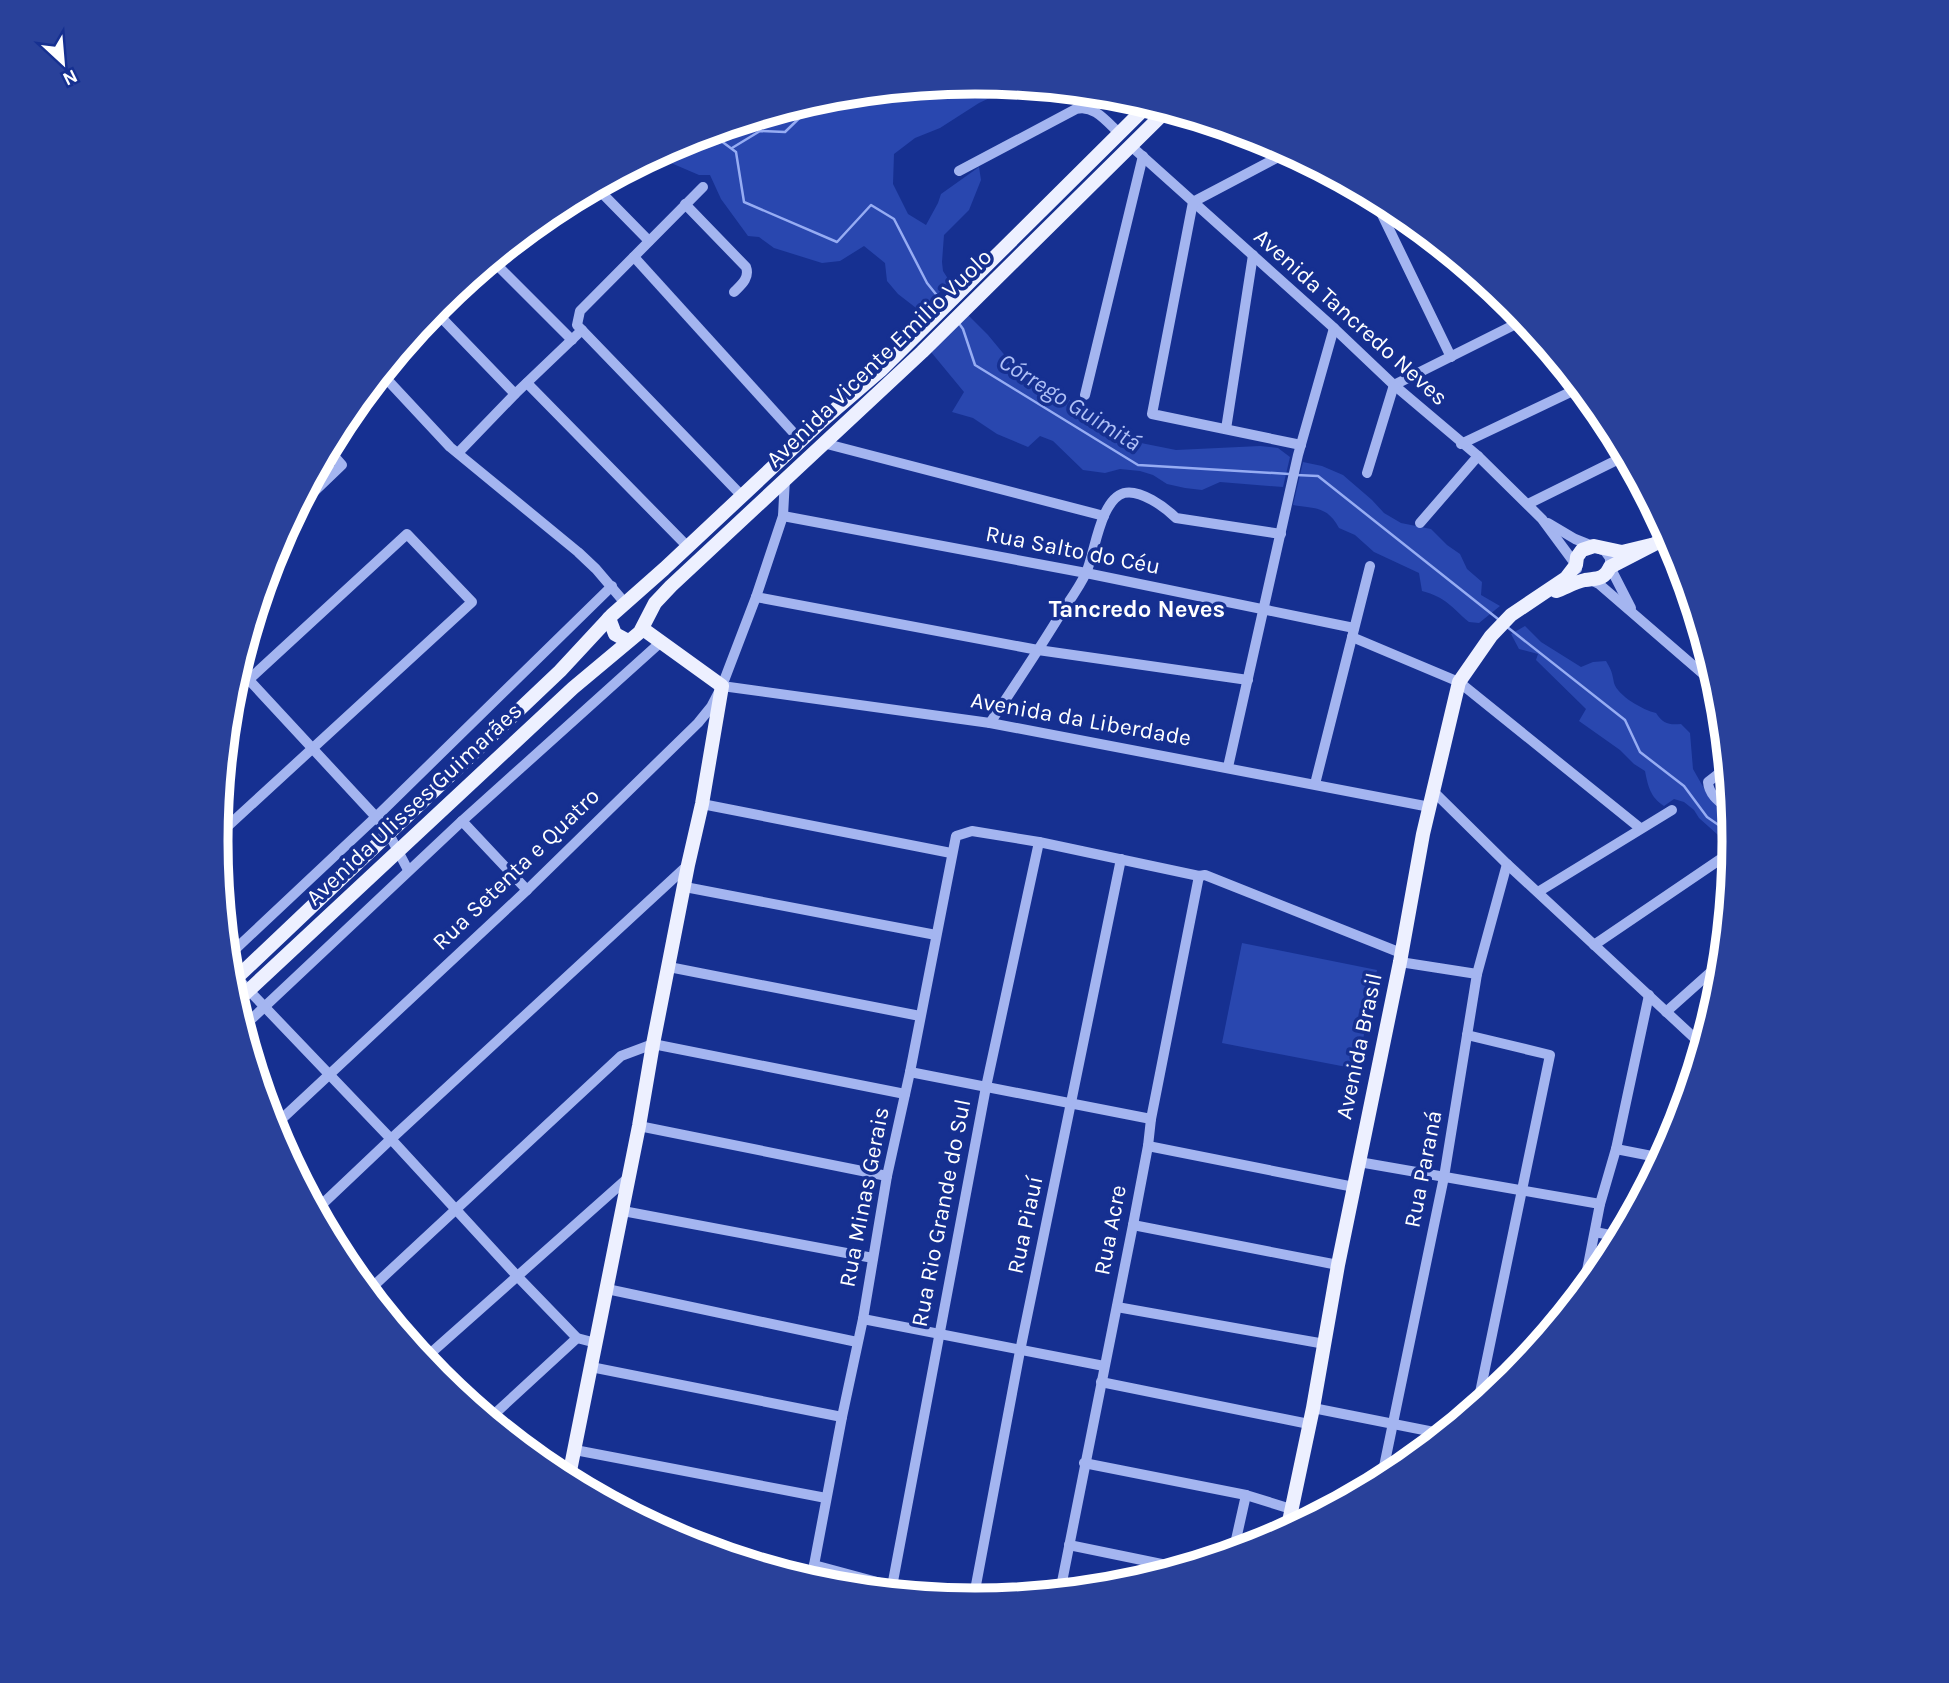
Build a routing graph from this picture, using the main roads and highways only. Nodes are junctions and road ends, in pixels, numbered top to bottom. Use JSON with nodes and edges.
{"nodes":[{"id":1,"x":1139,"y":113,"type":"edge"},
{"id":2,"x":1159,"y":118,"type":"edge"},
{"id":3,"x":971,"y":293,"type":"junction"},
{"id":4,"x":935,"y":328,"type":"junction"},
{"id":5,"x":1658,"y":542,"type":"edge"},
{"id":6,"x":1651,"y":545,"type":"junction"},
{"id":7,"x":1536,"y":600,"type":"junction"},
{"id":8,"x":625,"y":603,"type":"junction"},
{"id":9,"x":609,"y":618,"type":"junction"},
{"id":10,"x":644,"y":624,"type":"junction"},
{"id":11,"x":628,"y":641,"type":"junction"},
{"id":12,"x":240,"y":975,"type":"edge"},
{"id":13,"x":244,"y":994,"type":"edge"},
{"id":14,"x":570,"y":1470,"type":"edge"},
{"id":15,"x":1289,"y":1518,"type":"edge"}],
"edges":[{"from":1,"to":3,"type":"main road","name":"Avenida Vicente Emilio Vuolo"},
{"from":2,"to":3,"type":"main road","name":"Avenida Vicente Emilio Vuolo"},
{"from":3,"to":4,"type":"main road","name":"Avenida Vicente Emilio Vuolo"},
{"from":4,"to":8,"type":"main road","name":"Avenida Vicente Emilio Vuolo"},
{"from":4,"to":10,"type":"main road","name":"Avenida Vicente Emilio Vuolo"},
{"from":5,"to":6,"type":"main road","name":"Avenida Brasil"},
{"from":6,"to":7,"type":"main road","name":"Avenida Brasil"},
{"from":6,"to":7,"type":"main road","name":"Avenida Brasil"},
{"from":7,"to":15,"type":"main road","name":"Avenida Brasil"},
{"from":8,"to":9,"type":"main road","name":"Avenida Vicente Emilio Vuolo"},
{"from":8,"to":10,"type":"main road"},
{"from":9,"to":11,"type":"main road"},
{"from":9,"to":12,"type":"main road","name":"Avenida Ulisses Guimarães"},
{"from":10,"to":11,"type":"main road","name":"Avenida Vicente Emilio Vuolo"},
{"from":10,"to":14,"type":"main road"},
{"from":11,"to":13,"type":"main road","name":"Avenida Ulisses Guimarães"}]}
